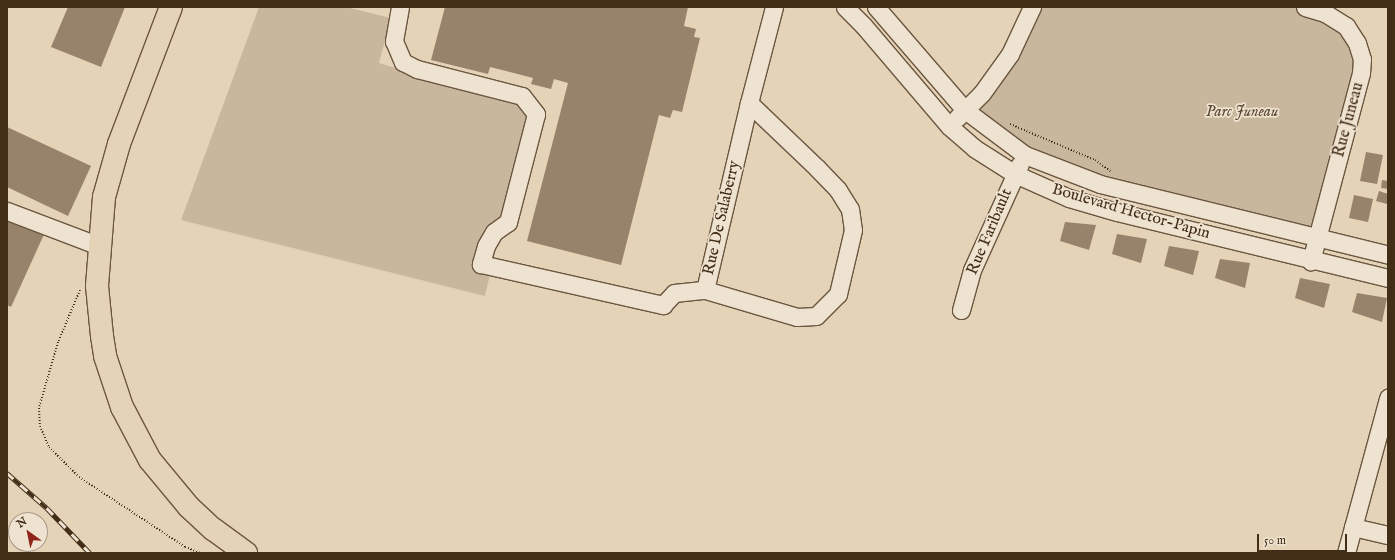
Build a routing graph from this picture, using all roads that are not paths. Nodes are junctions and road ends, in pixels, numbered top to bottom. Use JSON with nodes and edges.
{"nodes":[{"id":1,"x":171,"y":7,"type":"edge"},
{"id":2,"x":400,"y":7,"type":"edge"},
{"id":3,"x":774,"y":7,"type":"edge"},
{"id":4,"x":846,"y":7,"type":"edge"},
{"id":5,"x":1032,"y":7,"type":"edge"},
{"id":6,"x":1305,"y":7,"type":"edge"},
{"id":7,"x":879,"y":8,"type":"edge"},
{"id":8,"x":863,"y":25,"type":"junction"},
{"id":9,"x":749,"y":103,"type":"junction"},
{"id":10,"x":965,"y":110,"type":"junction"},
{"id":11,"x":949,"y":126,"type":"junction"},
{"id":12,"x":1025,"y":156,"type":"junction"},
{"id":13,"x":1015,"y":174,"type":"junction"},
{"id":14,"x":7,"y":211,"type":"edge"},
{"id":15,"x":1318,"y":237,"type":"junction"},
{"id":16,"x":99,"y":246,"type":"junction"},
{"id":17,"x":1388,"y":255,"type":"edge"},
{"id":18,"x":1311,"y":261,"type":"junction"},
{"id":19,"x":1388,"y":278,"type":"edge"},
{"id":20,"x":705,"y":290,"type":"junction"},
{"id":21,"x":961,"y":310,"type":"dead end"},
{"id":22,"x":1388,"y":401,"type":"edge"},
{"id":23,"x":1353,"y":527,"type":"junction"},
{"id":24,"x":1388,"y":535,"type":"edge"},
{"id":25,"x":246,"y":553,"type":"edge"},
{"id":26,"x":1346,"y":553,"type":"edge"}],
"edges":[{"from":1,"to":16,"type":"main road"},
{"from":2,"to":20,"type":"street"},
{"from":3,"to":9,"type":"street","name":"Rue De Salaberry"},
{"from":4,"to":8,"type":"street","name":"Boulevard Hector-Papin"},
{"from":5,"to":10,"type":"street"},
{"from":6,"to":15,"type":"street","name":"Rue Juneau"},
{"from":7,"to":8,"type":"street"},
{"from":7,"to":10,"type":"street","name":"Boulevard Hector-Papin"},
{"from":8,"to":11,"type":"street","name":"Boulevard Hector-Papin"},
{"from":9,"to":20,"type":"street","name":"Rue De Salaberry"},
{"from":9,"to":20,"type":"street","name":"Rue De Salaberry"},
{"from":10,"to":11,"type":"street"},
{"from":10,"to":12,"type":"street","name":"Boulevard Hector-Papin"},
{"from":11,"to":13,"type":"street","name":"Boulevard Hector-Papin"},
{"from":12,"to":13,"type":"street","name":"Rue Faribault"},
{"from":12,"to":15,"type":"street","name":"Boulevard Hector-Papin"},
{"from":13,"to":18,"type":"street","name":"Boulevard Hector-Papin"},
{"from":13,"to":21,"type":"street","name":"Rue Faribault"},
{"from":14,"to":16,"type":"street"},
{"from":15,"to":17,"type":"street","name":"Boulevard Hector-Papin"},
{"from":15,"to":18,"type":"street","name":"Rue Juneau"},
{"from":16,"to":25,"type":"main road"},
{"from":18,"to":19,"type":"street","name":"Boulevard Hector-Papin"},
{"from":22,"to":23,"type":"street"},
{"from":23,"to":24,"type":"street"},
{"from":23,"to":26,"type":"street"}]}
